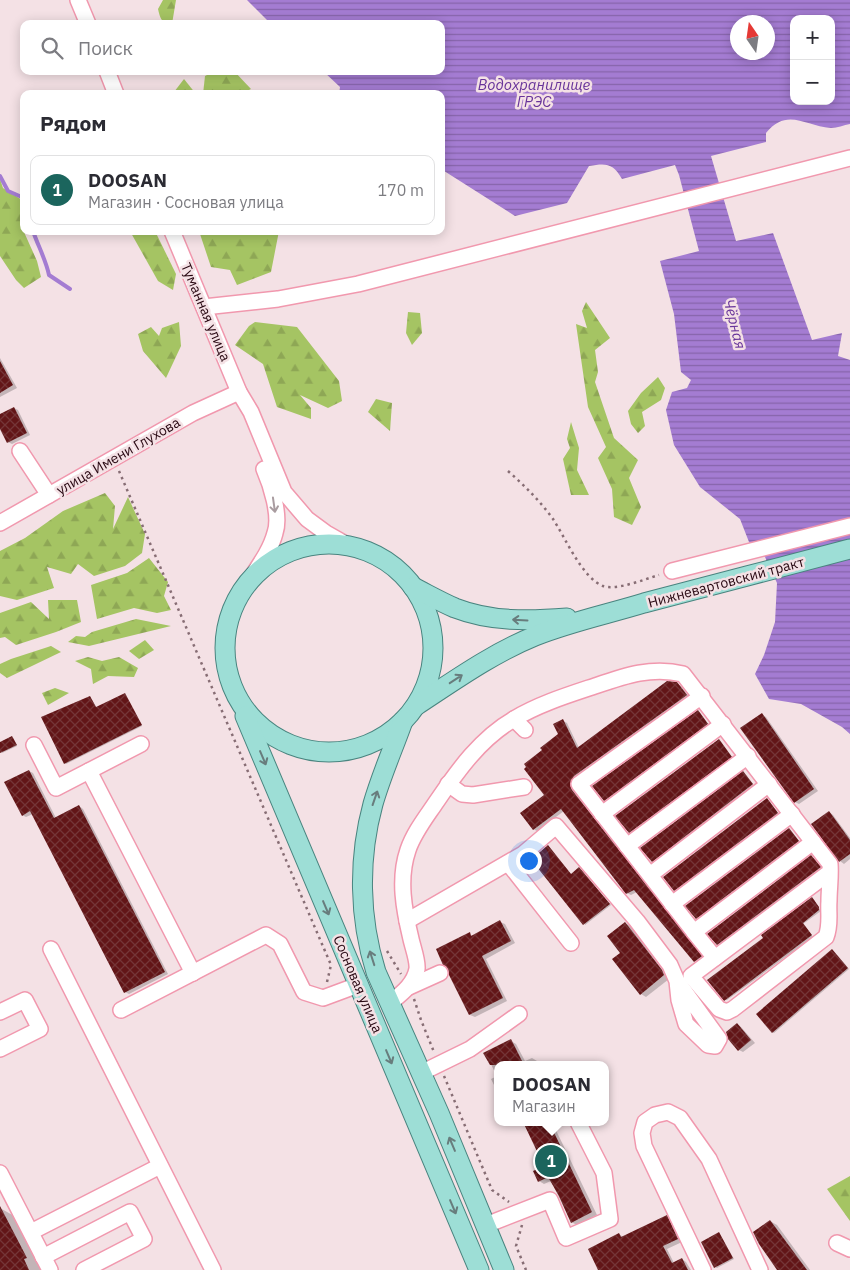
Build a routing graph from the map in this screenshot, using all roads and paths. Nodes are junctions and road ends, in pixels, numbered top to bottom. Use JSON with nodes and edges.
{"nodes":[{"id":1,"x":78,"y":0,"type":"edge"},
{"id":2,"x":86,"y":20,"type":"edge"},
{"id":3,"x":109,"y":75,"type":"edge"},
{"id":4,"x":114,"y":90,"type":"edge"},
{"id":5,"x":850,"y":158,"type":"edge"},
{"id":6,"x":174,"y":235,"type":"edge"},
{"id":7,"x":204,"y":307,"type":"junction"},
{"id":8,"x":239,"y":392,"type":"junction"},
{"id":9,"x":20,"y":451,"type":"dead end"},
{"id":10,"x":119,"y":471,"type":"dead end"},
{"id":11,"x":508,"y":471,"type":"dead end"},
{"id":12,"x":50,"y":495,"type":"junction"},
{"id":13,"x":0,"y":523,"type":"edge"},
{"id":14,"x":850,"y":526,"type":"edge"},
{"id":15,"x":349,"y":546,"type":"junction"},
{"id":16,"x":850,"y":549,"type":"edge"},
{"id":17,"x":672,"y":571,"type":"joint"},
{"id":18,"x":247,"y":584,"type":"junction"},
{"id":19,"x":413,"y":587,"type":"junction"},
{"id":20,"x":603,"y":615,"type":"junction"},
{"id":21,"x":702,"y":696,"type":"junction"},
{"id":22,"x":237,"y":697,"type":"junction"},
{"id":23,"x":416,"y":706,"type":"junction"},
{"id":24,"x":514,"y":719,"type":"junction"},
{"id":25,"x":403,"y":721,"type":"junction"},
{"id":26,"x":723,"y":724,"type":"junction"},
{"id":27,"x":526,"y":730,"type":"dead end"},
{"id":28,"x":141,"y":744,"type":"dead end"},
{"id":29,"x":34,"y":745,"type":"dead end"},
{"id":30,"x":748,"y":756,"type":"junction"},
{"id":31,"x":89,"y":770,"type":"junction"},
{"id":32,"x":448,"y":784,"type":"junction"},
{"id":33,"x":769,"y":784,"type":"junction"},
{"id":34,"x":524,"y":787,"type":"dead end"},
{"id":35,"x":602,"y":814,"type":"junction"},
{"id":36,"x":792,"y":814,"type":"junction"},
{"id":37,"x":813,"y":842,"type":"junction"},
{"id":38,"x":627,"y":846,"type":"junction"},
{"id":39,"x":508,"y":863,"type":"junction"},
{"id":40,"x":830,"y":872,"type":"junction"},
{"id":41,"x":650,"y":875,"type":"junction"},
{"id":42,"x":672,"y":904,"type":"junction"},
{"id":43,"x":407,"y":921,"type":"junction"},
{"id":44,"x":694,"y":932,"type":"junction"},
{"id":45,"x":571,"y":943,"type":"dead end"},
{"id":46,"x":51,"y":949,"type":"dead end"},
{"id":47,"x":715,"y":958,"type":"junction"},
{"id":48,"x":193,"y":973,"type":"junction"},
{"id":49,"x":440,"y":973,"type":"dead end"},
{"id":50,"x":678,"y":981,"type":"dead end"},
{"id":51,"x":358,"y":985,"type":"junction"},
{"id":52,"x":409,"y":987,"type":"junction"},
{"id":53,"x":323,"y":998,"type":"junction"},
{"id":54,"x":389,"y":1004,"type":"junction"},
{"id":55,"x":121,"y":1010,"type":"dead end"},
{"id":56,"x":0,"y":1012,"type":"edge"},
{"id":57,"x":519,"y":1014,"type":"dead end"},
{"id":58,"x":0,"y":1049,"type":"edge"},
{"id":59,"x":421,"y":1073,"type":"junction"},
{"id":60,"x":580,"y":1126,"type":"edge"},
{"id":61,"x":160,"y":1166,"type":"junction"},
{"id":62,"x":0,"y":1173,"type":"edge"},
{"id":63,"x":486,"y":1225,"type":"junction"},
{"id":64,"x":31,"y":1232,"type":"junction"},
{"id":65,"x":47,"y":1263,"type":"edge"},
{"id":66,"x":208,"y":1268,"type":"edge"},
{"id":67,"x":84,"y":1270,"type":"edge"},
{"id":68,"x":479,"y":1270,"type":"edge"},
{"id":69,"x":504,"y":1270,"type":"edge"},
{"id":70,"x":703,"y":1270,"type":"edge"},
{"id":71,"x":760,"y":1270,"type":"edge"}],
"edges":[{"from":1,"to":2,"type":"street"},
{"from":3,"to":4,"type":"street"},
{"from":5,"to":7,"type":"street"},
{"from":6,"to":7,"type":"street","name":"Туманная улица"},
{"from":7,"to":8,"type":"street","name":"Туманная улица"},
{"from":8,"to":12,"type":"street","name":"улица Имени Глухова"},
{"from":8,"to":15,"type":"street","name":"Туманная улица"},
{"from":8,"to":18,"type":"street","name":"Туманная улица","one_way":true},
{"from":9,"to":12,"type":"street"},
{"from":10,"to":53,"type":"path"},
{"from":11,"to":17,"type":"path"},
{"from":12,"to":13,"type":"street","name":"улица Имени Глухова"},
{"from":14,"to":17,"type":"street"},
{"from":15,"to":18,"type":"main road"},
{"from":15,"to":19,"type":"main road"},
{"from":16,"to":20,"type":"main road","name":"Нижневартовский тракт"},
{"from":18,"to":22,"type":"main road"},
{"from":20,"to":19,"type":"main road","name":"Нижневартовский тракт","one_way":true},
{"from":19,"to":23,"type":"main road"},
{"from":23,"to":20,"type":"main road","name":"Нижневартовский тракт","one_way":true},
{"from":21,"to":24,"type":"street"},
{"from":21,"to":26,"type":"street"},
{"from":21,"to":35,"type":"street"},
{"from":22,"to":25,"type":"main road"},
{"from":22,"to":51,"type":"main road","name":"Сосновая улица","one_way":true},
{"from":23,"to":25,"type":"main road"},
{"from":24,"to":27,"type":"street"},
{"from":24,"to":32,"type":"street"},
{"from":54,"to":25,"type":"main road","name":"Сосновая улица","one_way":true},
{"from":26,"to":30,"type":"street"},
{"from":26,"to":35,"type":"street"},
{"from":28,"to":31,"type":"street"},
{"from":29,"to":31,"type":"street"},
{"from":30,"to":33,"type":"street"},
{"from":30,"to":38,"type":"street"},
{"from":31,"to":48,"type":"street"},
{"from":32,"to":34,"type":"street"},
{"from":32,"to":43,"type":"street"},
{"from":33,"to":36,"type":"street"},
{"from":33,"to":41,"type":"street"},
{"from":35,"to":38,"type":"street"},
{"from":36,"to":37,"type":"street"},
{"from":36,"to":42,"type":"street"},
{"from":37,"to":40,"type":"street"},
{"from":37,"to":44,"type":"street"},
{"from":38,"to":41,"type":"street"},
{"from":39,"to":43,"type":"street"},
{"from":39,"to":45,"type":"street"},
{"from":39,"to":50,"type":"street"},
{"from":40,"to":47,"type":"street"},
{"from":40,"to":47,"type":"street"},
{"from":41,"to":42,"type":"street"},
{"from":42,"to":44,"type":"street"},
{"from":43,"to":52,"type":"street"},
{"from":44,"to":47,"type":"street"},
{"from":46,"to":61,"type":"street"},
{"from":48,"to":53,"type":"street"},
{"from":48,"to":55,"type":"street"},
{"from":49,"to":52,"type":"street"},
{"from":51,"to":53,"type":"street"},
{"from":51,"to":68,"type":"main road","name":"Сосновая улица","one_way":true},
{"from":52,"to":54,"type":"street"},
{"from":54,"to":59,"type":"main road","name":"Сосновая улица"},
{"from":56,"to":58,"type":"street"},
{"from":57,"to":59,"type":"street"},
{"from":63,"to":59,"type":"main road","name":"Сосновая улица","one_way":true},
{"from":60,"to":63,"type":"street"},
{"from":61,"to":64,"type":"street"},
{"from":61,"to":66,"type":"street"},
{"from":62,"to":64,"type":"street"},
{"from":63,"to":69,"type":"main road","name":"Сосновая улица"},
{"from":64,"to":65,"type":"street"},
{"from":65,"to":67,"type":"street"},
{"from":70,"to":71,"type":"street"}]}
